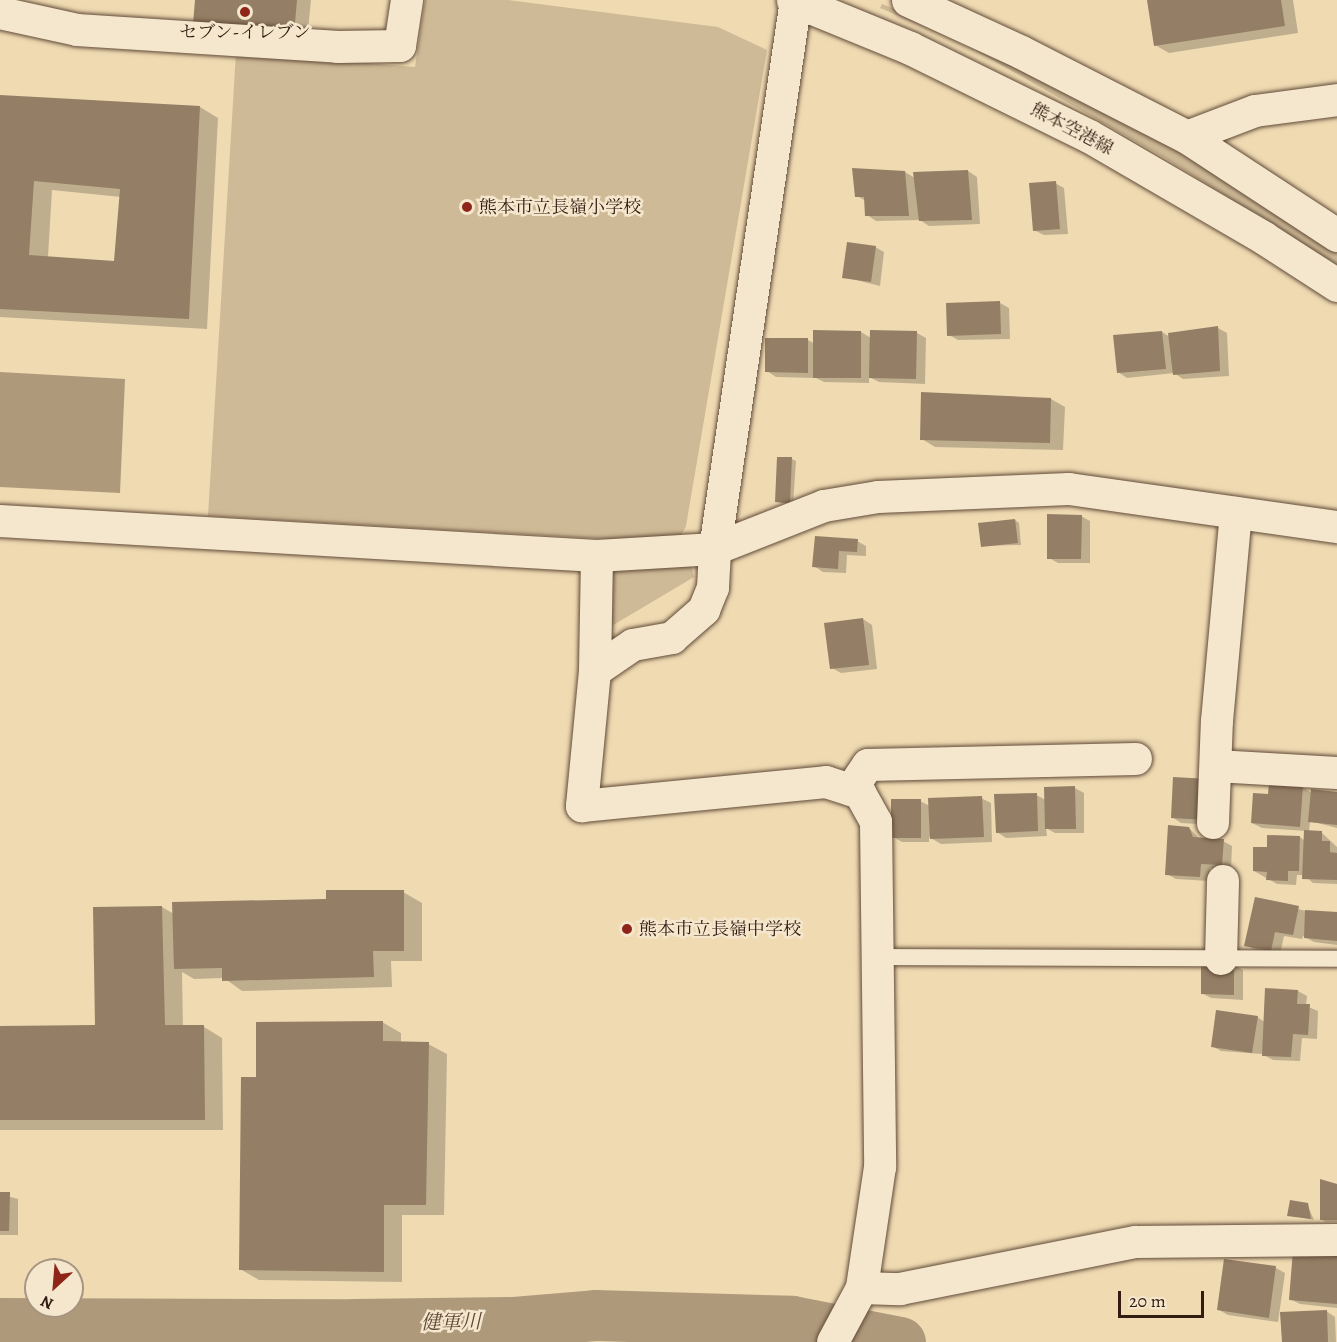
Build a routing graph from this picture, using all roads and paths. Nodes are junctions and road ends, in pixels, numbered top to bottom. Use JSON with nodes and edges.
{"nodes":[{"id":1,"x":407,"y":0,"type":"edge"},
{"id":2,"x":795,"y":0,"type":"edge"},
{"id":3,"x":908,"y":0,"type":"edge"},
{"id":4,"x":0,"y":13,"type":"edge"},
{"id":5,"x":1337,"y":100,"type":"edge"},
{"id":6,"x":1187,"y":137,"type":"junction"},
{"id":7,"x":1337,"y":235,"type":"edge"},
{"id":8,"x":1337,"y":285,"type":"edge"},
{"id":9,"x":1236,"y":513,"type":"junction"},
{"id":10,"x":0,"y":521,"type":"edge"},
{"id":11,"x":1337,"y":527,"type":"edge"},
{"id":12,"x":715,"y":549,"type":"junction"},
{"id":13,"x":597,"y":556,"type":"junction"},
{"id":14,"x":595,"y":671,"type":"junction"},
{"id":15,"x":1136,"y":759,"type":"dead end"},
{"id":16,"x":1216,"y":766,"type":"junction"},
{"id":17,"x":1337,"y":773,"type":"edge"},
{"id":18,"x":851,"y":790,"type":"junction"},
{"id":19,"x":1213,"y":823,"type":"dead end"},
{"id":20,"x":1223,"y":881,"type":"dead end"},
{"id":21,"x":878,"y":957,"type":"junction"},
{"id":22,"x":1221,"y":959,"type":"junction"},
{"id":23,"x":1337,"y":959,"type":"edge"},
{"id":24,"x":1337,"y":1239,"type":"edge"},
{"id":25,"x":862,"y":1288,"type":"junction"},
{"id":26,"x":833,"y":1342,"type":"edge"}],
"edges":[{"from":1,"to":4,"type":"street"},
{"from":2,"to":8,"type":"main road","name":"熊本空港線"},
{"from":2,"to":12,"type":"street"},
{"from":3,"to":6,"type":"main road"},
{"from":5,"to":6,"type":"street"},
{"from":6,"to":7,"type":"main road"},
{"from":9,"to":11,"type":"street"},
{"from":9,"to":12,"type":"street"},
{"from":9,"to":16,"type":"street"},
{"from":10,"to":13,"type":"street"},
{"from":12,"to":13,"type":"street"},
{"from":12,"to":14,"type":"street"},
{"from":13,"to":14,"type":"street"},
{"from":14,"to":18,"type":"street"},
{"from":15,"to":18,"type":"street"},
{"from":16,"to":17,"type":"street"},
{"from":16,"to":19,"type":"street"},
{"from":18,"to":21,"type":"street"},
{"from":20,"to":22,"type":"street"},
{"from":21,"to":22,"type":"lane"},
{"from":21,"to":25,"type":"street"},
{"from":22,"to":23,"type":"lane"},
{"from":24,"to":25,"type":"street"},
{"from":25,"to":26,"type":"street"}]}
